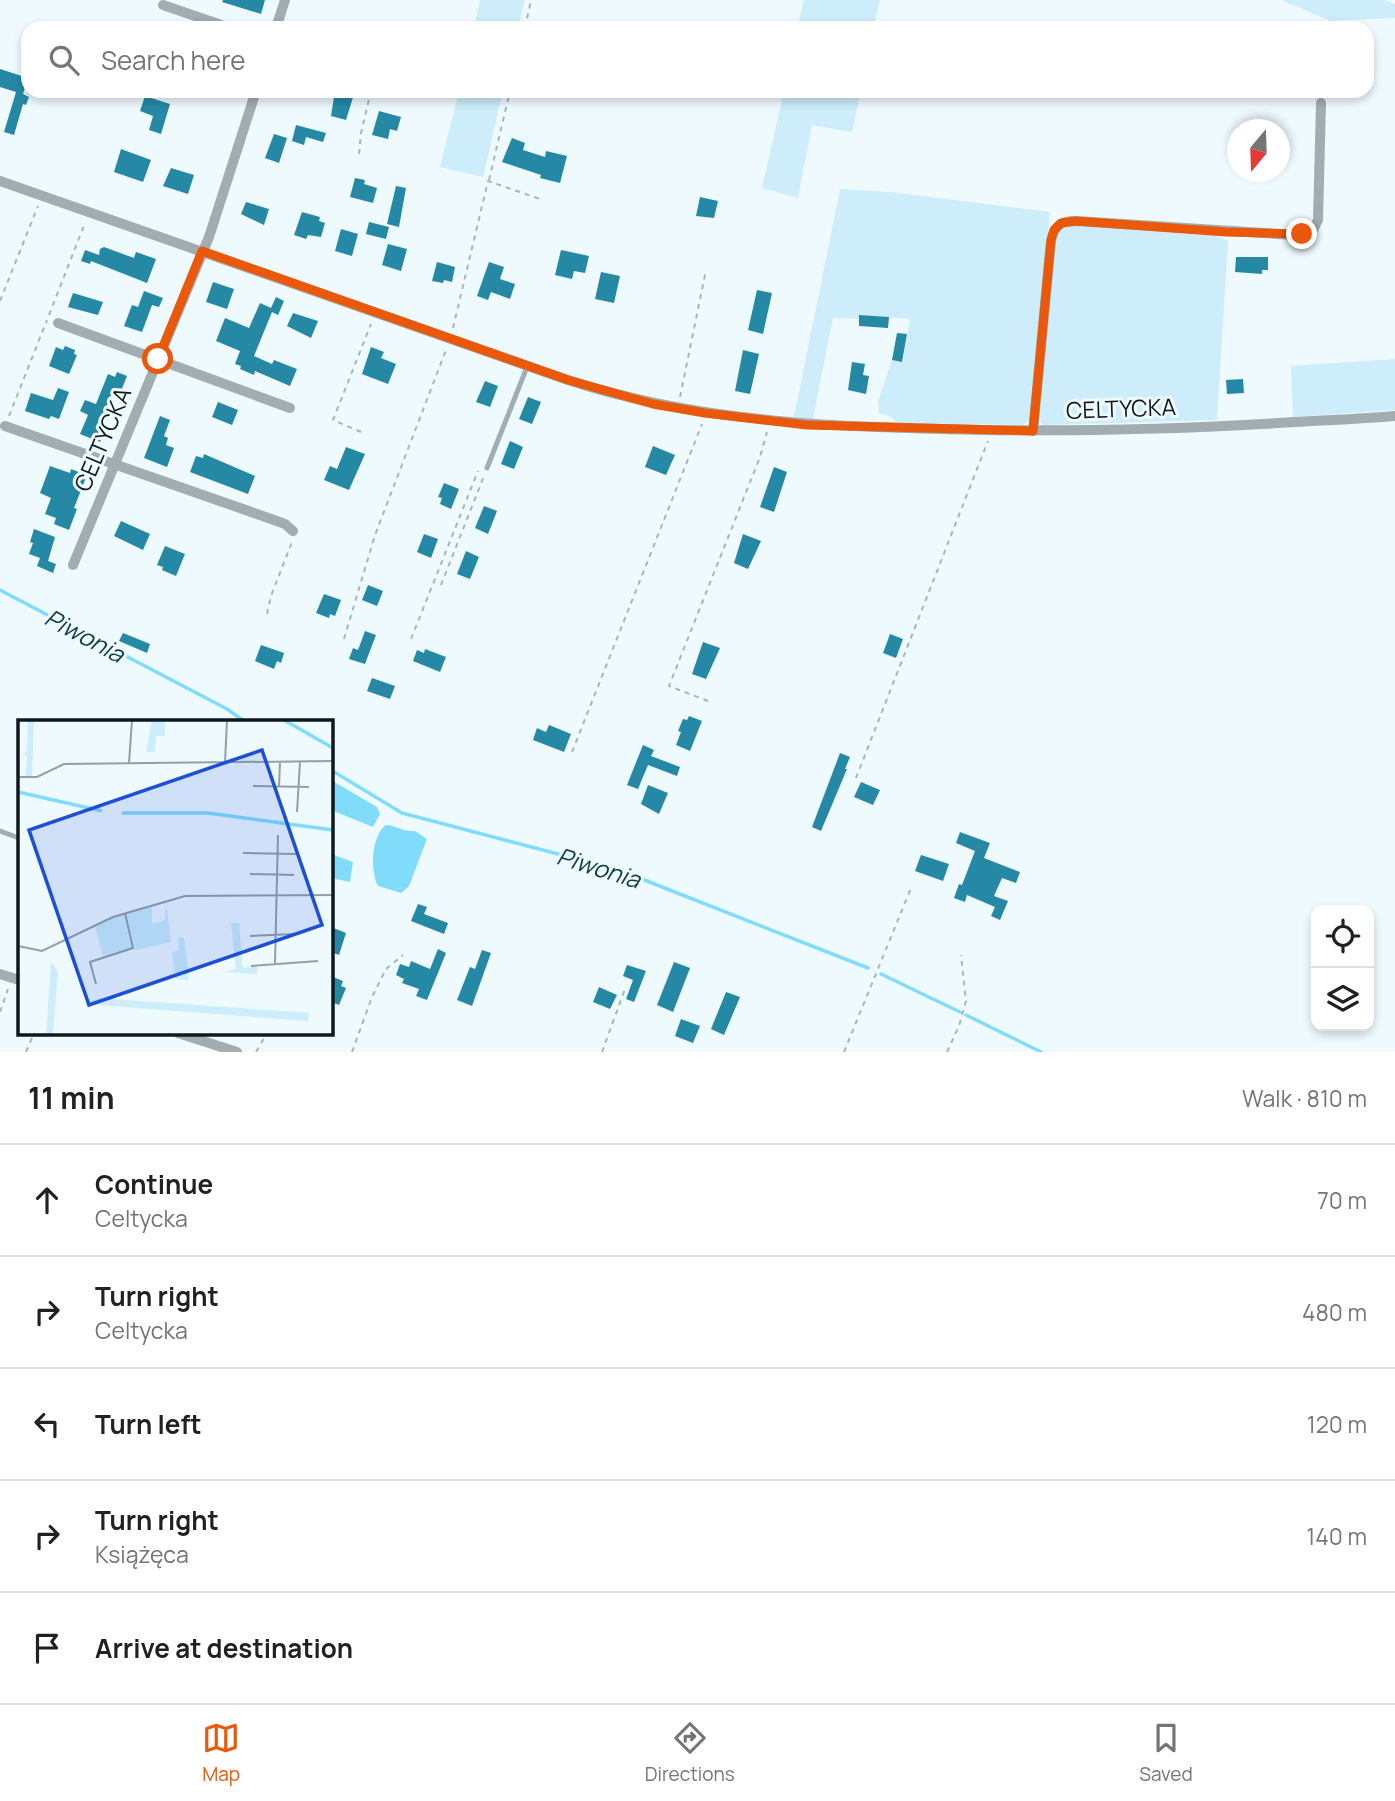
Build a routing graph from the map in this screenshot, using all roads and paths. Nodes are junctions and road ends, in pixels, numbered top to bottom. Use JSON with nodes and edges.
{"nodes":[{"id":1,"x":285,"y":0,"type":"edge"},
{"id":2,"x":531,"y":0,"type":"edge"},
{"id":3,"x":163,"y":5,"type":"dead end"},
{"id":4,"x":210,"y":21,"type":"edge"},
{"id":5,"x":278,"y":21,"type":"edge"},
{"id":6,"x":526,"y":21,"type":"edge"},
{"id":7,"x":254,"y":98,"type":"edge"},
{"id":8,"x":369,"y":98,"type":"edge"},
{"id":9,"x":508,"y":98,"type":"edge"},
{"id":10,"x":1321,"y":103,"type":"dead end"},
{"id":11,"x":359,"y":154,"type":"dead end"},
{"id":12,"x":0,"y":181,"type":"edge"},
{"id":13,"x":488,"y":181,"type":"junction"},
{"id":14,"x":42,"y":195,"type":"junction"},
{"id":15,"x":543,"y":200,"type":"dead end"},
{"id":16,"x":202,"y":251,"type":"junction"},
{"id":17,"x":706,"y":270,"type":"dead end"},
{"id":18,"x":0,"y":301,"type":"edge"},
{"id":19,"x":375,"y":313,"type":"junction"},
{"id":20,"x":58,"y":323,"type":"dead end"},
{"id":21,"x":450,"y":338,"type":"junction"},
{"id":22,"x":158,"y":359,"type":"junction"},
{"id":23,"x":528,"y":365,"type":"junction"},
{"id":24,"x":290,"y":408,"type":"dead end"},
{"id":25,"x":678,"y":409,"type":"junction"},
{"id":26,"x":705,"y":413,"type":"junction"},
{"id":27,"x":1395,"y":415,"type":"edge"},
{"id":28,"x":770,"y":421,"type":"junction"},
{"id":29,"x":5,"y":426,"type":"dead end"},
{"id":30,"x":991,"y":430,"type":"junction"},
{"id":31,"x":1033,"y":431,"type":"junction"},
{"id":32,"x":361,"y":432,"type":"dead end"},
{"id":33,"x":482,"y":461,"type":"dead end"},
{"id":34,"x":113,"y":465,"type":"junction"},
{"id":35,"x":487,"y":468,"type":"joint"},
{"id":36,"x":293,"y":531,"type":"joint"},
{"id":37,"x":73,"y":565,"type":"dead end"},
{"id":38,"x":442,"y":584,"type":"dead end"},
{"id":39,"x":267,"y":614,"type":"dead end"},
{"id":40,"x":344,"y":639,"type":"dead end"},
{"id":41,"x":411,"y":639,"type":"dead end"},
{"id":42,"x":708,"y":701,"type":"dead end"},
{"id":43,"x":572,"y":751,"type":"dead end"},
{"id":44,"x":856,"y":778,"type":"dead end"},
{"id":45,"x":0,"y":831,"type":"edge"},
{"id":46,"x":18,"y":838,"type":"edge"},
{"id":47,"x":911,"y":888,"type":"dead end"},
{"id":48,"x":403,"y":955,"type":"dead end"},
{"id":49,"x":961,"y":955,"type":"dead end"},
{"id":50,"x":10,"y":977,"type":"edge"},
{"id":51,"x":625,"y":989,"type":"dead end"},
{"id":52,"x":0,"y":1013,"type":"edge"},
{"id":53,"x":34,"y":1034,"type":"edge"},
{"id":54,"x":181,"y":1034,"type":"edge"},
{"id":55,"x":266,"y":1034,"type":"edge"},
{"id":56,"x":222,"y":1050,"type":"edge"},
{"id":57,"x":26,"y":1052,"type":"edge"},
{"id":58,"x":237,"y":1052,"type":"edge"},
{"id":59,"x":256,"y":1052,"type":"edge"},
{"id":60,"x":352,"y":1052,"type":"edge"},
{"id":61,"x":602,"y":1052,"type":"edge"},
{"id":62,"x":844,"y":1052,"type":"edge"},
{"id":63,"x":947,"y":1052,"type":"edge"}],
"edges":[{"from":1,"to":5,"type":"street"},
{"from":2,"to":6,"type":"path"},
{"from":3,"to":4,"type":"street"},
{"from":7,"to":16,"type":"street"},
{"from":8,"to":11,"type":"path"},
{"from":9,"to":13,"type":"path"},
{"from":10,"to":31,"type":"street"},
{"from":12,"to":14,"type":"street","name":"CELTYCKA"},
{"from":13,"to":15,"type":"path"},
{"from":13,"to":21,"type":"path"},
{"from":14,"to":16,"type":"street","name":"CELTYCKA"},
{"from":14,"to":18,"type":"path"},
{"from":16,"to":19,"type":"street","name":"CELTYCKA"},
{"from":16,"to":22,"type":"street","name":"CELTYCKA"},
{"from":17,"to":25,"type":"path"},
{"from":19,"to":21,"type":"street","name":"CELTYCKA"},
{"from":19,"to":32,"type":"path"},
{"from":20,"to":22,"type":"street"},
{"from":21,"to":23,"type":"street","name":"CELTYCKA"},
{"from":21,"to":40,"type":"path"},
{"from":22,"to":24,"type":"street"},
{"from":22,"to":34,"type":"street","name":"CELTYCKA"},
{"from":23,"to":25,"type":"street","name":"CELTYCKA"},
{"from":23,"to":35,"type":"lane"},
{"from":25,"to":26,"type":"street","name":"CELTYCKA"},
{"from":26,"to":28,"type":"street","name":"CELTYCKA"},
{"from":26,"to":43,"type":"path"},
{"from":27,"to":31,"type":"street","name":"CELTYCKA"},
{"from":28,"to":30,"type":"street","name":"CELTYCKA"},
{"from":28,"to":42,"type":"path"},
{"from":29,"to":34,"type":"street"},
{"from":30,"to":31,"type":"street","name":"CELTYCKA"},
{"from":30,"to":44,"type":"path"},
{"from":33,"to":41,"type":"path"},
{"from":34,"to":36,"type":"street"},
{"from":34,"to":37,"type":"street","name":"CELTYCKA"},
{"from":35,"to":38,"type":"path"},
{"from":36,"to":39,"type":"path"},
{"from":45,"to":46,"type":"lane"},
{"from":47,"to":62,"type":"path"},
{"from":48,"to":60,"type":"path"},
{"from":49,"to":63,"type":"path"},
{"from":50,"to":52,"type":"path"},
{"from":51,"to":61,"type":"path"},
{"from":53,"to":57,"type":"path"},
{"from":54,"to":56,"type":"street"},
{"from":55,"to":59,"type":"path"},
{"from":56,"to":58,"type":"street"}]}
